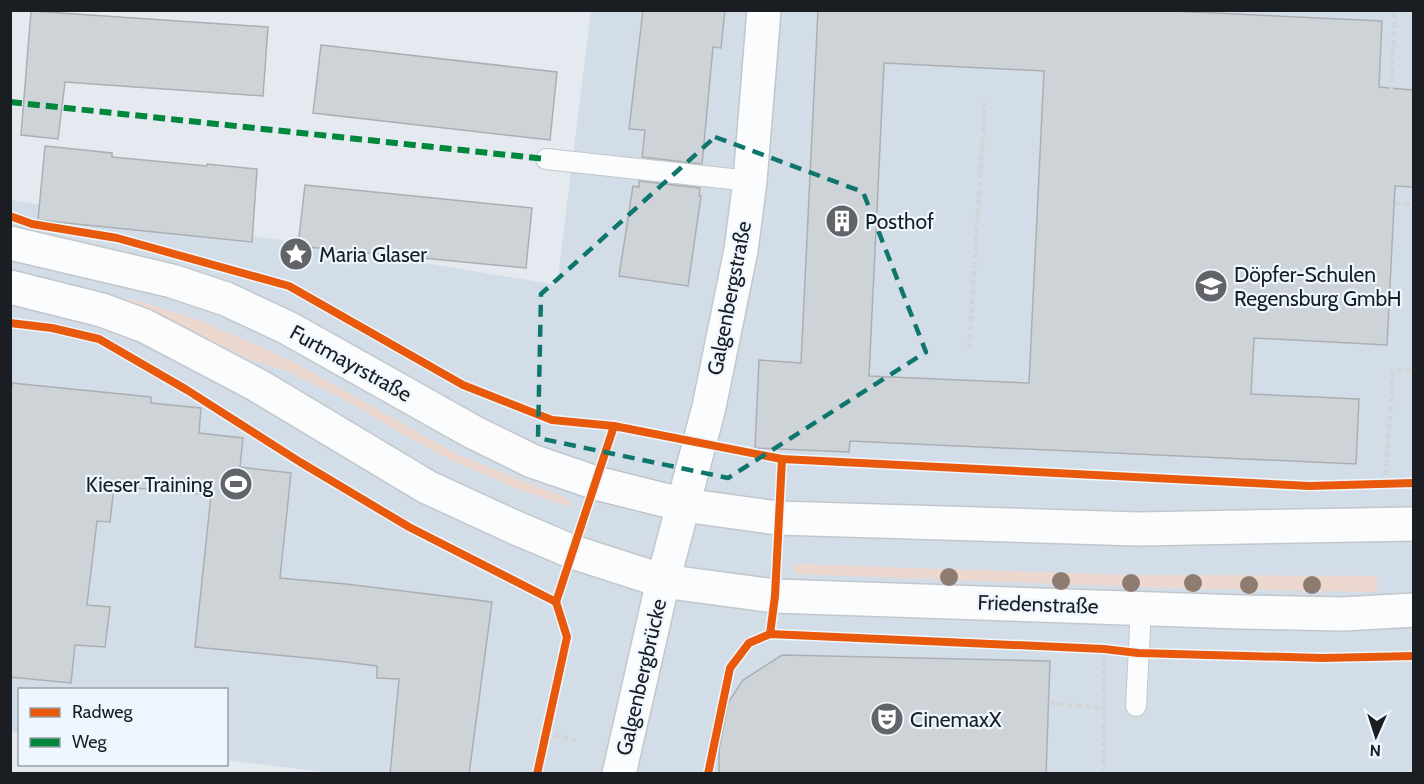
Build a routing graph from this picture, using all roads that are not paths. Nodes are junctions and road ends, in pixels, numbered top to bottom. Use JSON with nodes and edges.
{"nodes":[{"id":1,"x":764,"y":10,"type":"edge"},
{"id":2,"x":546,"y":159,"type":"dead end"},
{"id":3,"x":750,"y":180,"type":"junction"},
{"id":4,"x":10,"y":243,"type":"edge"},
{"id":5,"x":10,"y":287,"type":"edge"},
{"id":6,"x":684,"y":505,"type":"junction"},
{"id":7,"x":1413,"y":524,"type":"edge"},
{"id":8,"x":663,"y":581,"type":"junction"},
{"id":9,"x":1141,"y":608,"type":"junction"},
{"id":10,"x":1413,"y":610,"type":"edge"},
{"id":11,"x":1136,"y":706,"type":"dead end"},
{"id":12,"x":619,"y":774,"type":"edge"}],
"edges":[{"from":1,"to":3,"type":"main road","name":"Galgenbergstraße"},
{"from":2,"to":3,"type":"lane"},
{"from":3,"to":6,"type":"main road","name":"Galgenbergstraße"},
{"from":4,"to":6,"type":"main road","name":"Furtmayrstraße"},
{"from":5,"to":8,"type":"main road"},
{"from":6,"to":7,"type":"main road"},
{"from":6,"to":8,"type":"main road","name":"Galgenbergstraße"},
{"from":8,"to":9,"type":"main road","name":"Friedenstraße"},
{"from":8,"to":12,"type":"main road","name":"Galgenbergbrücke"},
{"from":9,"to":10,"type":"main road","name":"Friedenstraße"},
{"from":9,"to":11,"type":"lane"}]}
